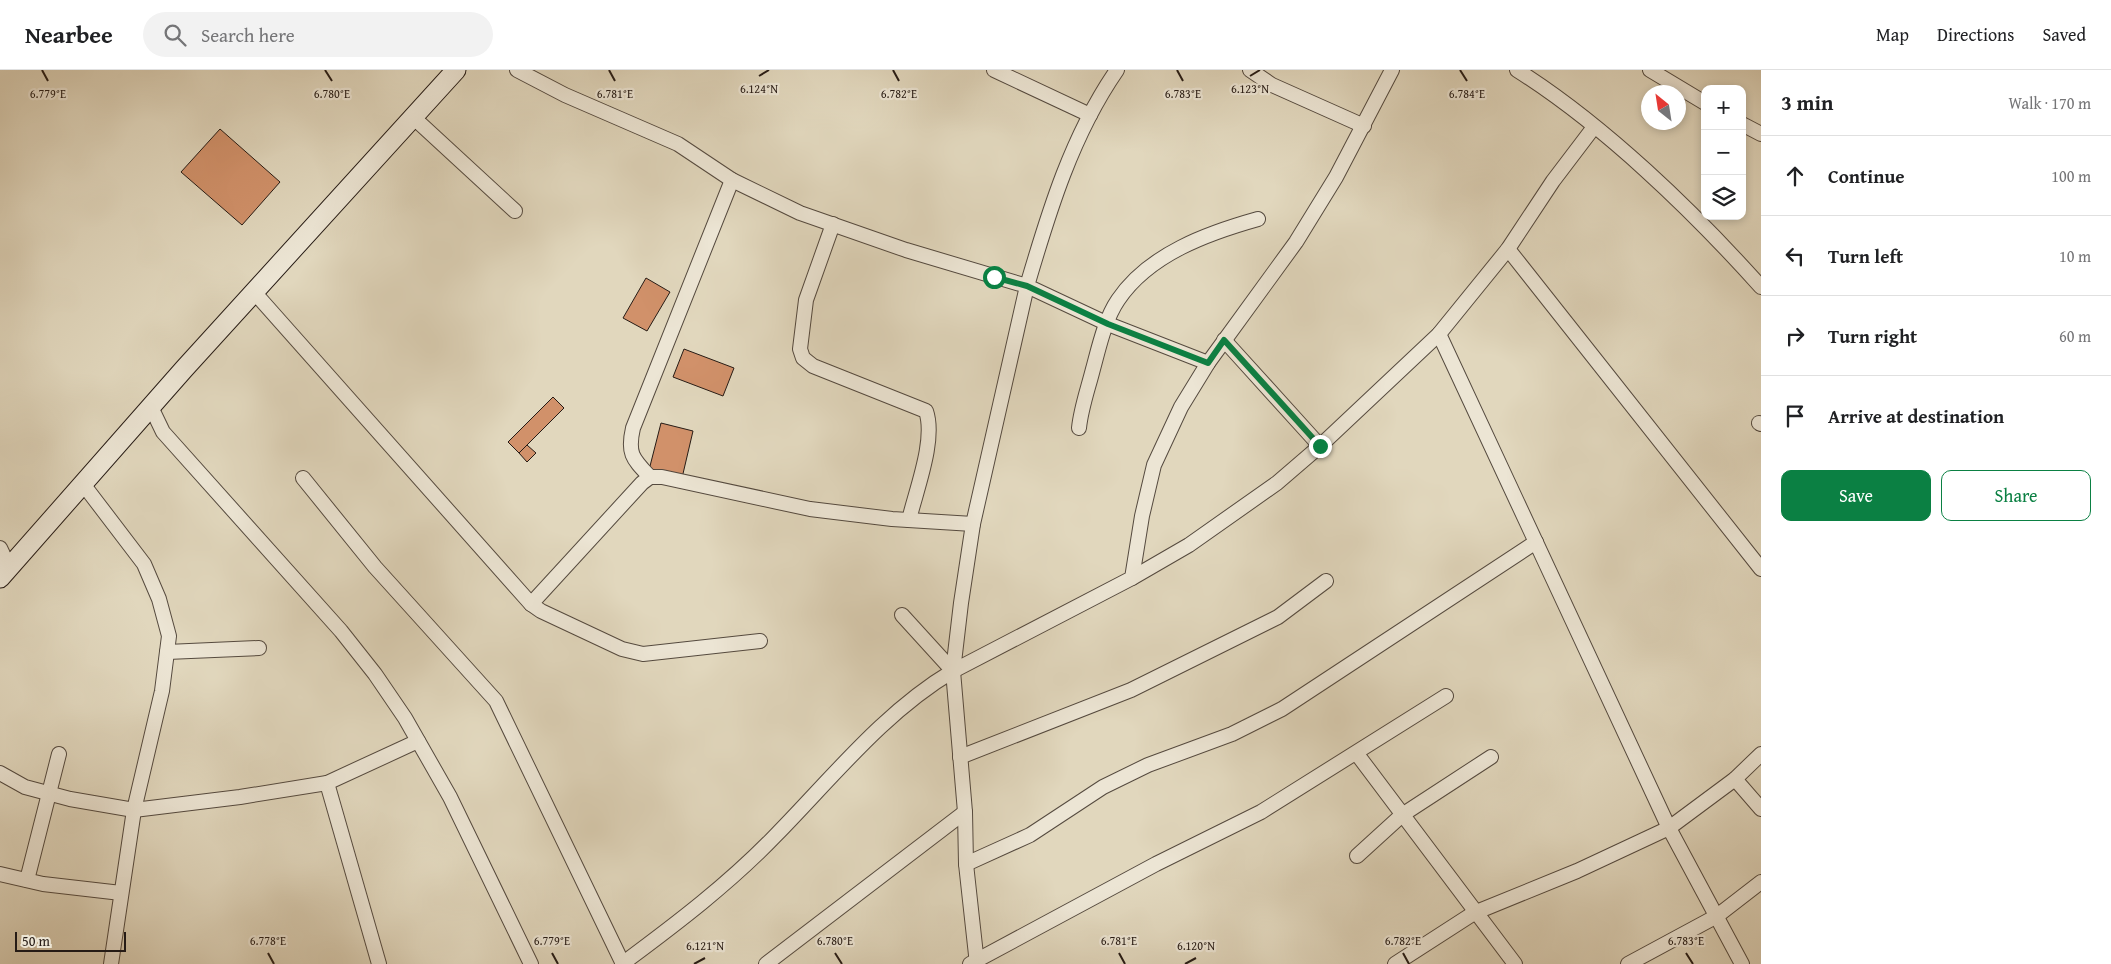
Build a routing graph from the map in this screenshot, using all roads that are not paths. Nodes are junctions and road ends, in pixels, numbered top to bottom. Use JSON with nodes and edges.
{"nodes":[{"id":1,"x":456,"y":70,"type":"edge"},
{"id":2,"x":517,"y":70,"type":"edge"},
{"id":3,"x":994,"y":70,"type":"edge"},
{"id":4,"x":1117,"y":70,"type":"edge"},
{"id":5,"x":1250,"y":70,"type":"edge"},
{"id":6,"x":1392,"y":70,"type":"edge"},
{"id":7,"x":1517,"y":70,"type":"edge"},
{"id":8,"x":1650,"y":70,"type":"edge"},
{"id":9,"x":1701,"y":102,"type":"edge"},
{"id":10,"x":1090,"y":115,"type":"junction"},
{"id":11,"x":413,"y":117,"type":"junction"},
{"id":12,"x":1364,"y":126,"type":"junction"},
{"id":13,"x":1746,"y":126,"type":"edge"},
{"id":14,"x":1594,"y":127,"type":"junction"},
{"id":15,"x":1761,"y":134,"type":"edge"},
{"id":16,"x":732,"y":180,"type":"junction"},
{"id":17,"x":515,"y":211,"type":"dead end"},
{"id":18,"x":1258,"y":219,"type":"dead end"},
{"id":19,"x":833,"y":224,"type":"junction"},
{"id":20,"x":1508,"y":250,"type":"junction"},
{"id":21,"x":1027,"y":286,"type":"junction"},
{"id":22,"x":1761,"y":287,"type":"edge"},
{"id":23,"x":254,"y":292,"type":"junction"},
{"id":24,"x":1108,"y":324,"type":"junction"},
{"id":25,"x":1439,"y":334,"type":"junction"},
{"id":26,"x":1224,"y":340,"type":"junction"},
{"id":27,"x":1208,"y":363,"type":"junction"},
{"id":28,"x":151,"y":407,"type":"junction"},
{"id":29,"x":1079,"y":428,"type":"dead end"},
{"id":30,"x":1320,"y":446,"type":"junction"},
{"id":31,"x":650,"y":477,"type":"junction"},
{"id":32,"x":303,"y":478,"type":"dead end"},
{"id":33,"x":83,"y":484,"type":"junction"},
{"id":34,"x":908,"y":520,"type":"junction"},
{"id":35,"x":974,"y":524,"type":"junction"},
{"id":36,"x":1536,"y":542,"type":"junction"},
{"id":37,"x":0,"y":548,"type":"edge"},
{"id":38,"x":1761,"y":569,"type":"edge"},
{"id":39,"x":5,"y":573,"type":"edge"},
{"id":40,"x":1132,"y":578,"type":"junction"},
{"id":41,"x":1326,"y":581,"type":"dead end"},
{"id":42,"x":531,"y":604,"type":"junction"},
{"id":43,"x":902,"y":615,"type":"dead end"},
{"id":44,"x":760,"y":641,"type":"dead end"},
{"id":45,"x":259,"y":648,"type":"dead end"},
{"id":46,"x":167,"y":652,"type":"junction"},
{"id":47,"x":953,"y":671,"type":"junction"},
{"id":48,"x":1446,"y":696,"type":"dead end"},
{"id":49,"x":418,"y":741,"type":"junction"},
{"id":50,"x":59,"y":754,"type":"dead end"},
{"id":51,"x":1357,"y":754,"type":"junction"},
{"id":52,"x":1761,"y":754,"type":"edge"},
{"id":53,"x":960,"y":757,"type":"junction"},
{"id":54,"x":1491,"y":757,"type":"dead end"},
{"id":55,"x":0,"y":773,"type":"edge"},
{"id":56,"x":1735,"y":779,"type":"junction"},
{"id":57,"x":327,"y":783,"type":"junction"},
{"id":58,"x":48,"y":793,"type":"junction"},
{"id":59,"x":1761,"y":809,"type":"edge"},
{"id":60,"x":134,"y":810,"type":"junction"},
{"id":61,"x":965,"y":812,"type":"junction"},
{"id":62,"x":1402,"y":815,"type":"junction"},
{"id":63,"x":1669,"y":828,"type":"junction"},
{"id":64,"x":1357,"y":856,"type":"dead end"},
{"id":65,"x":966,"y":864,"type":"junction"},
{"id":66,"x":0,"y":874,"type":"edge"},
{"id":67,"x":27,"y":880,"type":"junction"},
{"id":68,"x":1761,"y":882,"type":"edge"},
{"id":69,"x":121,"y":893,"type":"junction"},
{"id":70,"x":1474,"y":913,"type":"junction"},
{"id":71,"x":1717,"y":916,"type":"junction"},
{"id":72,"x":975,"y":963,"type":"edge"},
{"id":73,"x":111,"y":964,"type":"edge"},
{"id":74,"x":379,"y":964,"type":"edge"},
{"id":75,"x":531,"y":964,"type":"edge"},
{"id":76,"x":623,"y":964,"type":"edge"},
{"id":77,"x":766,"y":964,"type":"edge"},
{"id":78,"x":1395,"y":964,"type":"edge"},
{"id":79,"x":1514,"y":964,"type":"edge"},
{"id":80,"x":1628,"y":964,"type":"edge"},
{"id":81,"x":1742,"y":964,"type":"edge"}],
"edges":[{"from":1,"to":11,"type":"street"},
{"from":2,"to":16,"type":"street"},
{"from":3,"to":10,"type":"street"},
{"from":4,"to":10,"type":"street"},
{"from":5,"to":12,"type":"street"},
{"from":6,"to":12,"type":"street"},
{"from":7,"to":14,"type":"street"},
{"from":8,"to":9,"type":"street"},
{"from":10,"to":21,"type":"street"},
{"from":11,"to":17,"type":"street"},
{"from":11,"to":23,"type":"street"},
{"from":12,"to":26,"type":"street"},
{"from":13,"to":15,"type":"street"},
{"from":14,"to":20,"type":"street"},
{"from":14,"to":22,"type":"street"},
{"from":16,"to":19,"type":"street"},
{"from":16,"to":31,"type":"street"},
{"from":18,"to":24,"type":"street"},
{"from":19,"to":21,"type":"street"},
{"from":19,"to":34,"type":"street"},
{"from":20,"to":25,"type":"street"},
{"from":20,"to":38,"type":"street"},
{"from":21,"to":24,"type":"street"},
{"from":21,"to":35,"type":"street"},
{"from":23,"to":28,"type":"street"},
{"from":23,"to":42,"type":"street"},
{"from":24,"to":27,"type":"street"},
{"from":24,"to":29,"type":"street"},
{"from":25,"to":30,"type":"street"},
{"from":25,"to":36,"type":"street"},
{"from":26,"to":27,"type":"street"},
{"from":26,"to":30,"type":"street"},
{"from":27,"to":40,"type":"street"},
{"from":28,"to":33,"type":"street"},
{"from":28,"to":49,"type":"street"},
{"from":30,"to":40,"type":"street"},
{"from":31,"to":34,"type":"street"},
{"from":31,"to":42,"type":"street"},
{"from":32,"to":76,"type":"street"},
{"from":33,"to":39,"type":"street"},
{"from":33,"to":46,"type":"street"},
{"from":34,"to":35,"type":"street"},
{"from":35,"to":47,"type":"street"},
{"from":36,"to":63,"type":"street"},
{"from":36,"to":65,"type":"street"},
{"from":37,"to":39,"type":"street"},
{"from":40,"to":47,"type":"street"},
{"from":41,"to":53,"type":"street"},
{"from":42,"to":44,"type":"street"},
{"from":43,"to":47,"type":"street"},
{"from":45,"to":46,"type":"street"},
{"from":46,"to":60,"type":"street"},
{"from":47,"to":53,"type":"street"},
{"from":47,"to":76,"type":"street"},
{"from":48,"to":51,"type":"street"},
{"from":49,"to":57,"type":"street"},
{"from":49,"to":75,"type":"street"},
{"from":50,"to":58,"type":"street"},
{"from":51,"to":62,"type":"street"},
{"from":51,"to":72,"type":"street"},
{"from":52,"to":56,"type":"street"},
{"from":53,"to":61,"type":"street"},
{"from":54,"to":62,"type":"street"},
{"from":55,"to":58,"type":"street"},
{"from":56,"to":59,"type":"street"},
{"from":56,"to":63,"type":"street"},
{"from":57,"to":60,"type":"street"},
{"from":57,"to":74,"type":"street"},
{"from":58,"to":60,"type":"street"},
{"from":58,"to":67,"type":"street"},
{"from":60,"to":69,"type":"street"},
{"from":61,"to":65,"type":"street"},
{"from":61,"to":77,"type":"street"},
{"from":62,"to":64,"type":"street"},
{"from":62,"to":70,"type":"street"},
{"from":63,"to":70,"type":"street"},
{"from":63,"to":71,"type":"street"},
{"from":65,"to":72,"type":"street"},
{"from":66,"to":67,"type":"street"},
{"from":67,"to":69,"type":"street"},
{"from":68,"to":71,"type":"street"},
{"from":69,"to":73,"type":"street"},
{"from":70,"to":78,"type":"street"},
{"from":70,"to":79,"type":"street"},
{"from":71,"to":80,"type":"street"},
{"from":71,"to":81,"type":"street"}]}
